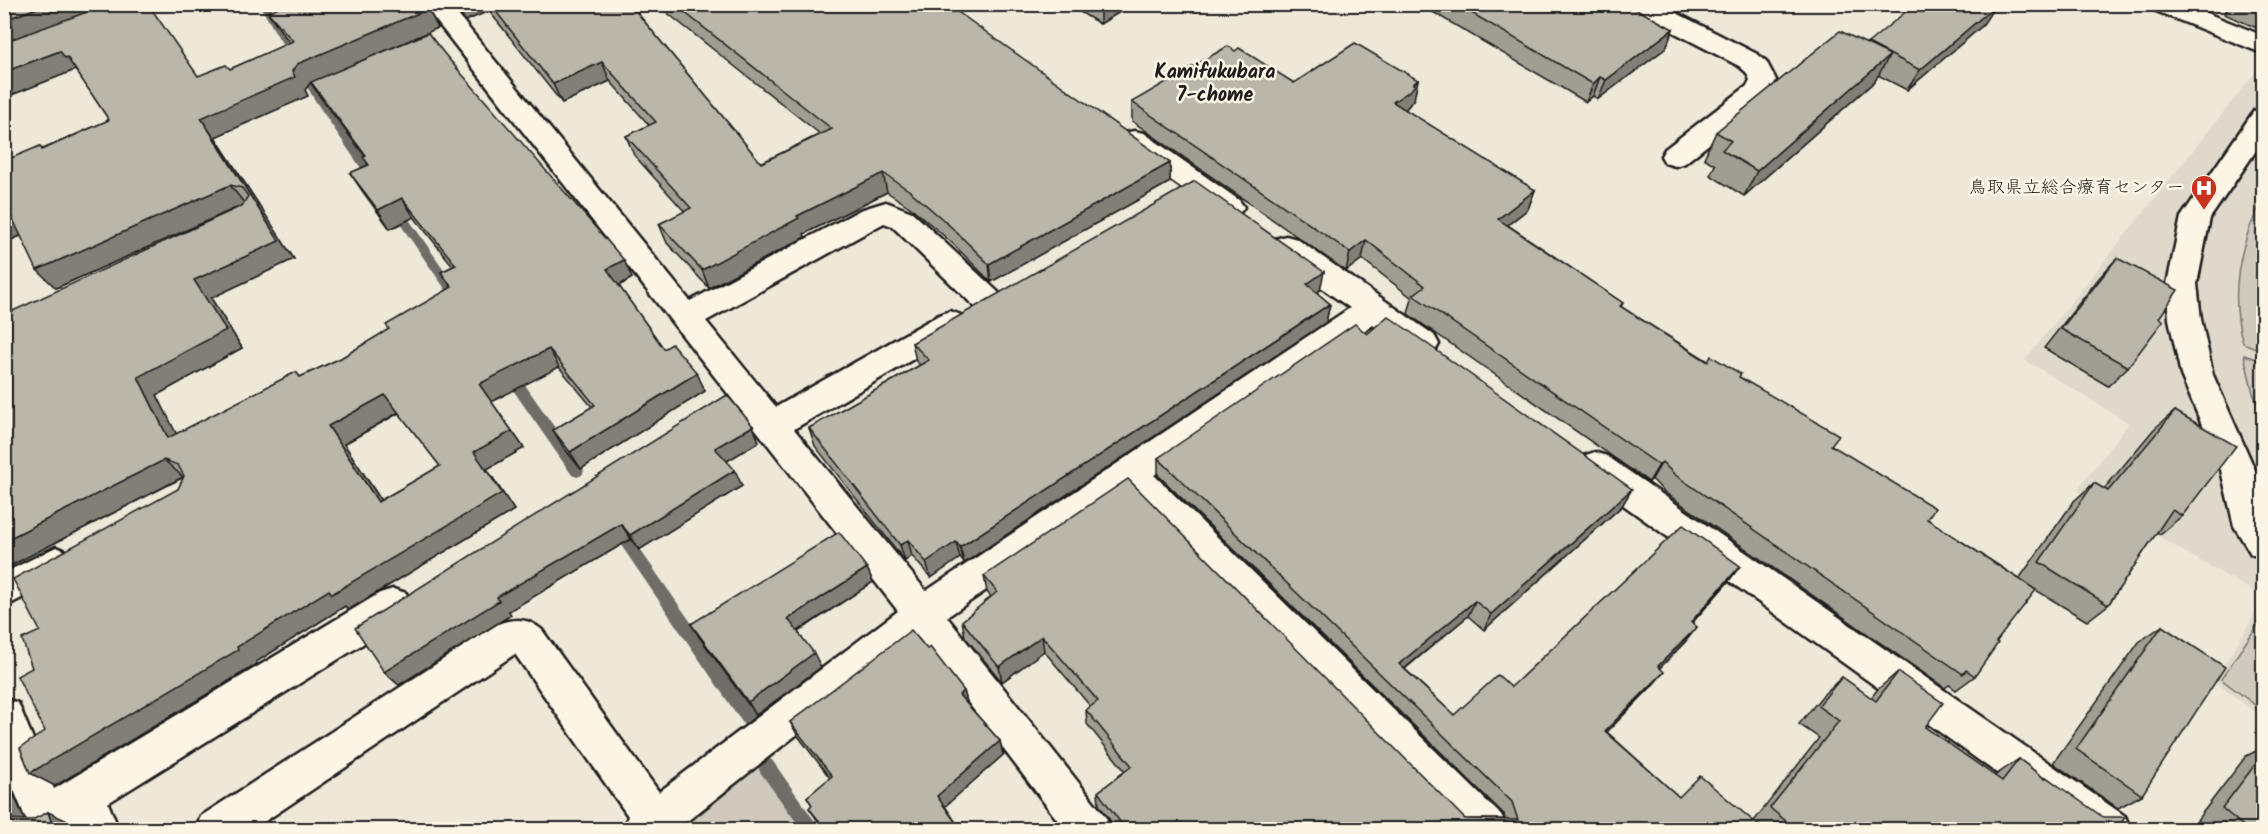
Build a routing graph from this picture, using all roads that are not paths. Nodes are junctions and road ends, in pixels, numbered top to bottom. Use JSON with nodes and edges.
{"nodes":[{"id":1,"x":435,"y":4,"type":"edge"},
{"id":2,"x":1638,"y":4,"type":"edge"},
{"id":3,"x":2160,"y":4,"type":"edge"},
{"id":4,"x":2264,"y":46,"type":"edge"},
{"id":5,"x":2264,"y":117,"type":"edge"},
{"id":6,"x":1117,"y":128,"type":"edge"},
{"id":7,"x":1675,"y":156,"type":"dead end"},
{"id":8,"x":1195,"y":183,"type":"junction"},
{"id":9,"x":1164,"y":201,"type":"edge"},
{"id":10,"x":1373,"y":309,"type":"junction"},
{"id":11,"x":686,"y":318,"type":"junction"},
{"id":12,"x":1451,"y":364,"type":"edge"},
{"id":13,"x":772,"y":425,"type":"junction"},
{"id":14,"x":1567,"y":446,"type":"edge"},
{"id":15,"x":1130,"y":473,"type":"junction"},
{"id":16,"x":2264,"y":543,"type":"edge"},
{"id":17,"x":84,"y":548,"type":"edge"},
{"id":18,"x":426,"y":585,"type":"edge"},
{"id":19,"x":4,"y":591,"type":"edge"},
{"id":20,"x":922,"y":614,"type":"junction"},
{"id":21,"x":4,"y":716,"type":"edge"},
{"id":22,"x":92,"y":812,"type":"edge"},
{"id":23,"x":33,"y":822,"type":"edge"},
{"id":24,"x":649,"y":825,"type":"edge"},
{"id":25,"x":215,"y":830,"type":"edge"},
{"id":26,"x":1091,"y":830,"type":"edge"},
{"id":27,"x":1488,"y":830,"type":"edge"},
{"id":28,"x":2110,"y":830,"type":"edge"}],
"edges":[{"from":1,"to":11,"type":"street"},
{"from":2,"to":7,"type":"street"},
{"from":3,"to":4,"type":"street"},
{"from":5,"to":16,"type":"street"},
{"from":6,"to":8,"type":"street"},
{"from":8,"to":9,"type":"street"},
{"from":8,"to":10,"type":"street"},
{"from":10,"to":12,"type":"street"},
{"from":10,"to":15,"type":"street"},
{"from":11,"to":13,"type":"street"},
{"from":11,"to":13,"type":"street"},
{"from":13,"to":20,"type":"street"},
{"from":14,"to":28,"type":"street"},
{"from":15,"to":20,"type":"street"},
{"from":15,"to":27,"type":"street"},
{"from":17,"to":19,"type":"street"},
{"from":18,"to":22,"type":"street"},
{"from":20,"to":24,"type":"street"},
{"from":20,"to":26,"type":"street"},
{"from":21,"to":23,"type":"street"},
{"from":22,"to":23,"type":"street"},
{"from":24,"to":25,"type":"street"}]}
